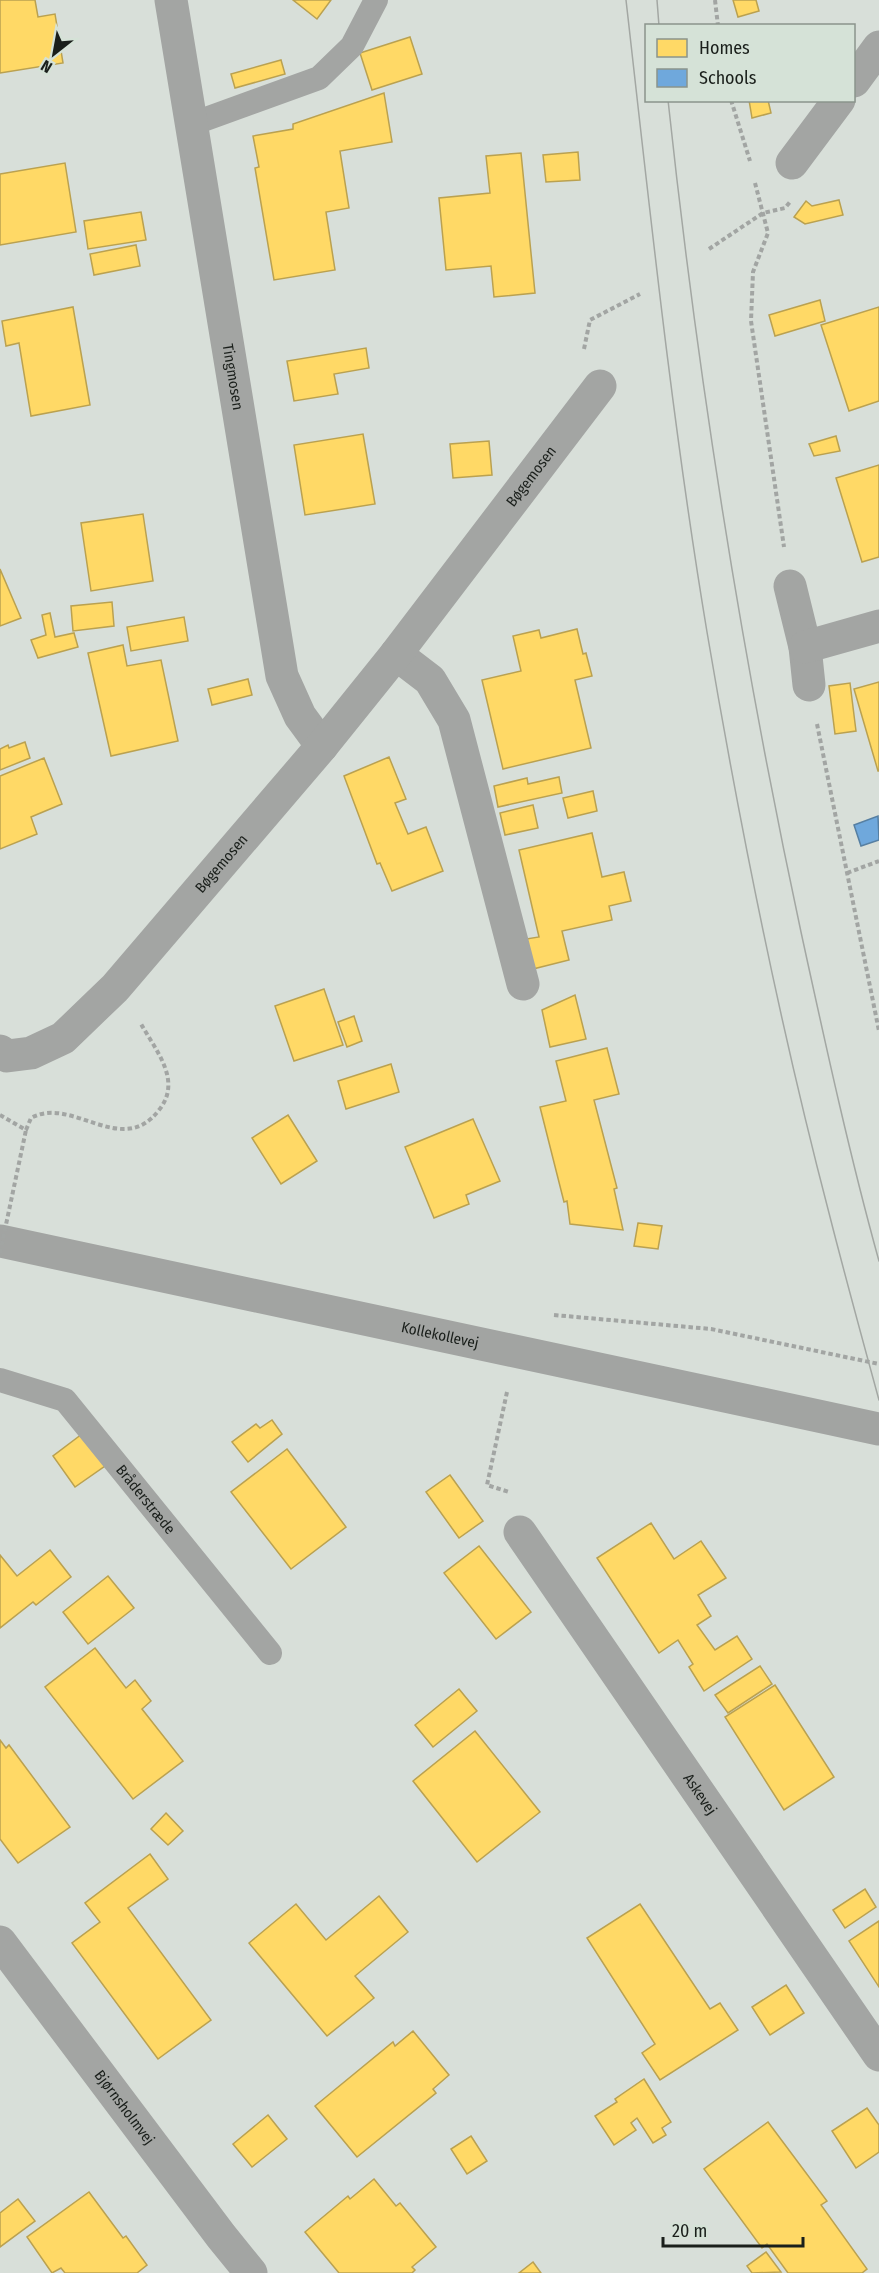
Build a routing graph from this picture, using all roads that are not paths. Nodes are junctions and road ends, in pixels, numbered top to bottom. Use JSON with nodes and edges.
{"nodes":[{"id":1,"x":171,"y":0,"type":"edge"},
{"id":2,"x":376,"y":0,"type":"edge"},
{"id":3,"x":879,"y":47,"type":"edge"},
{"id":4,"x":855,"y":80,"type":"edge"},
{"id":5,"x":838,"y":102,"type":"edge"},
{"id":6,"x":192,"y":124,"type":"junction"},
{"id":7,"x":792,"y":164,"type":"dead end"},
{"id":8,"x":600,"y":386,"type":"dead end"},
{"id":9,"x":790,"y":586,"type":"road end"},
{"id":10,"x":879,"y":626,"type":"edge"},
{"id":11,"x":805,"y":647,"type":"junction"},
{"id":12,"x":396,"y":654,"type":"junction"},
{"id":13,"x":809,"y":685,"type":"road end"},
{"id":14,"x":322,"y":746,"type":"junction"},
{"id":15,"x":523,"y":984,"type":"dead end"},
{"id":16,"x":16,"y":1052,"type":"edge"},
{"id":17,"x":0,"y":1241,"type":"edge"},
{"id":18,"x":0,"y":1380,"type":"edge"},
{"id":19,"x":879,"y":1429,"type":"edge"},
{"id":20,"x":520,"y":1532,"type":"dead end"},
{"id":21,"x":270,"y":1653,"type":"dead end"},
{"id":22,"x":0,"y":1942,"type":"edge"},
{"id":23,"x":879,"y":2055,"type":"edge"},
{"id":24,"x":251,"y":2273,"type":"edge"}],
"edges":[{"from":1,"to":6,"type":"street","name":"Tingmosen"},
{"from":2,"to":6,"type":"lane"},
{"from":3,"to":4,"type":"street"},
{"from":5,"to":7,"type":"street"},
{"from":6,"to":14,"type":"street","name":"Tingmosen"},
{"from":8,"to":12,"type":"street","name":"Bøgemosen"},
{"from":9,"to":11,"type":"street"},
{"from":10,"to":11,"type":"street"},
{"from":11,"to":13,"type":"street"},
{"from":12,"to":14,"type":"street","name":"Bøgemosen"},
{"from":12,"to":15,"type":"street"},
{"from":14,"to":16,"type":"street","name":"Bøgemosen"},
{"from":17,"to":19,"type":"street","name":"Kollekollevej"},
{"from":18,"to":21,"type":"lane","name":"Bråderstræde"},
{"from":20,"to":23,"type":"street","name":"Askevej"},
{"from":22,"to":24,"type":"street","name":"Bjørnsholmvej"}]}
